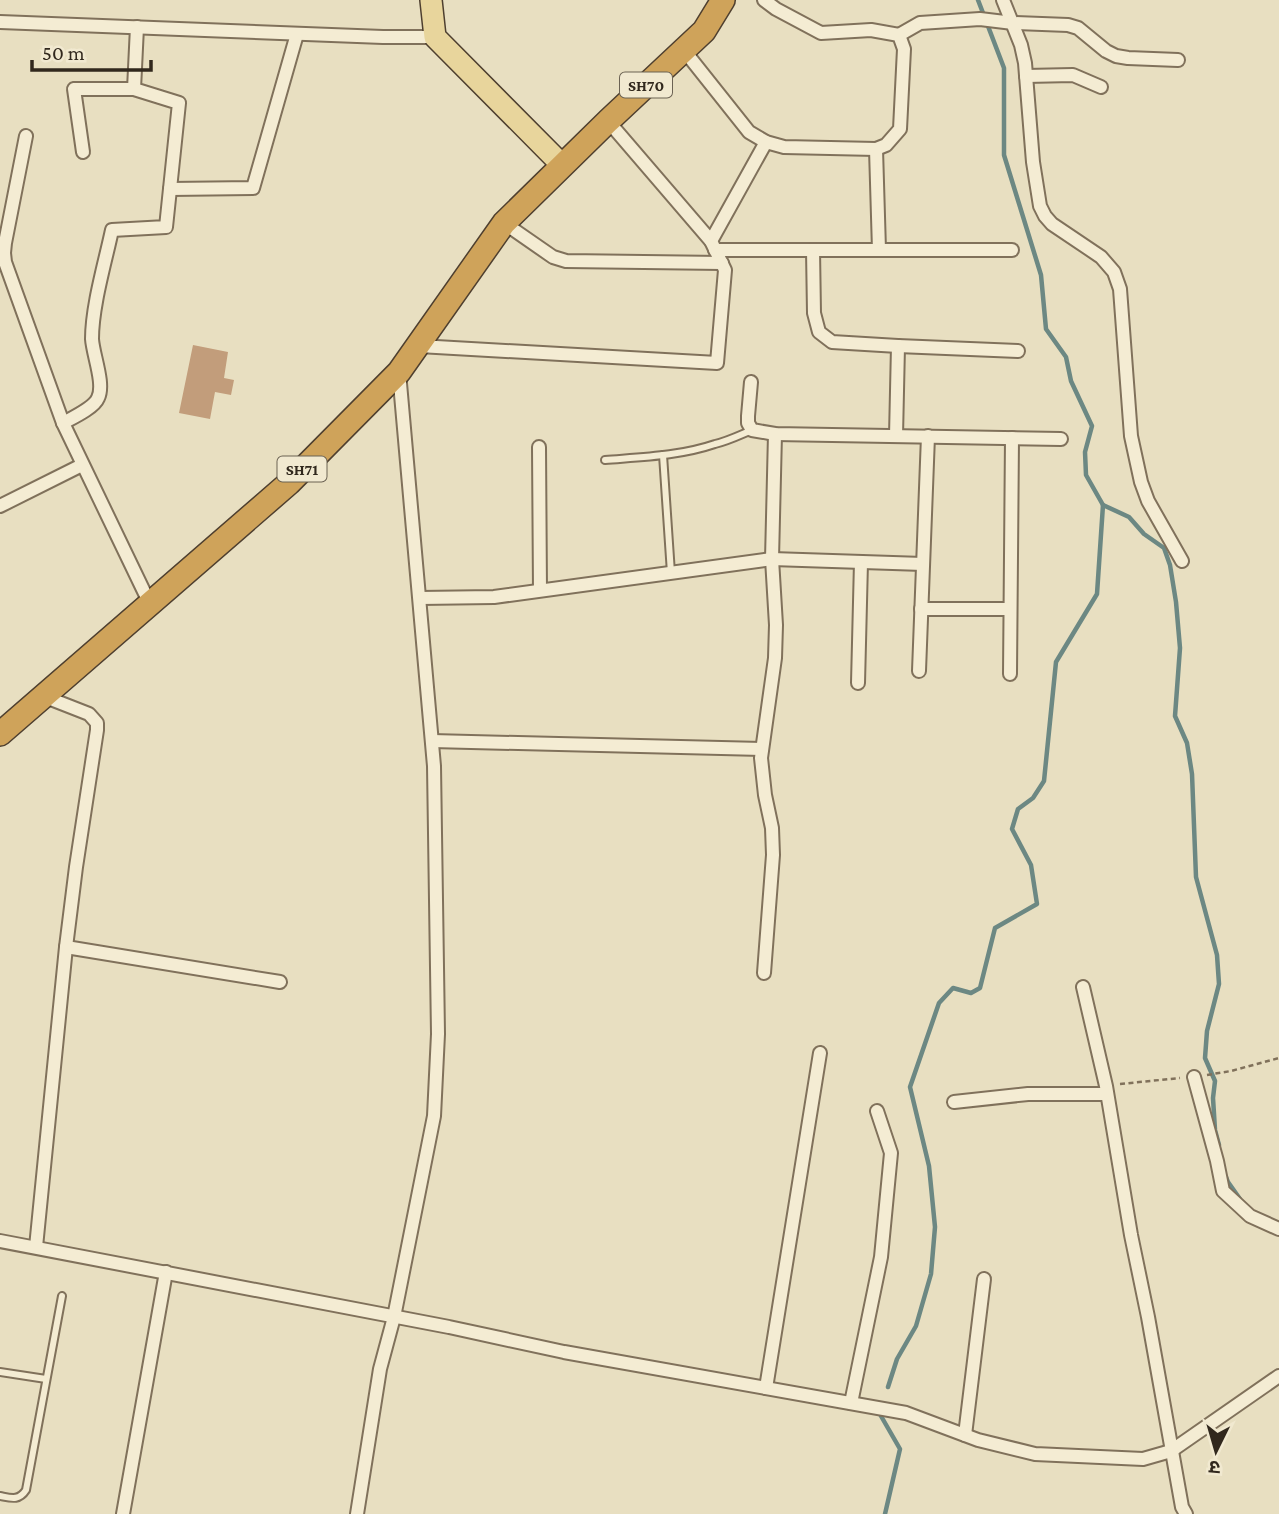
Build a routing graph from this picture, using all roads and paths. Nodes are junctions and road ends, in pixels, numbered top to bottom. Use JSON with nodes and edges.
{"nodes":[{"id":1,"x":431,"y":0,"type":"edge"},
{"id":2,"x":723,"y":0,"type":"edge"},
{"id":3,"x":764,"y":0,"type":"edge"},
{"id":4,"x":1003,"y":0,"type":"edge"},
{"id":5,"x":0,"y":22,"type":"edge"},
{"id":6,"x":1013,"y":23,"type":"junction"},
{"id":7,"x":137,"y":27,"type":"junction"},
{"id":8,"x":297,"y":34,"type":"junction"},
{"id":9,"x":899,"y":34,"type":"junction"},
{"id":10,"x":435,"y":37,"type":"junction"},
{"id":11,"x":683,"y":49,"type":"junction"},
{"id":12,"x":1178,"y":60,"type":"dead end"},
{"id":13,"x":1026,"y":76,"type":"junction"},
{"id":14,"x":1101,"y":87,"type":"dead end"},
{"id":15,"x":134,"y":89,"type":"junction"},
{"id":16,"x":608,"y":121,"type":"junction"},
{"id":17,"x":26,"y":136,"type":"dead end"},
{"id":18,"x":766,"y":142,"type":"junction"},
{"id":19,"x":876,"y":149,"type":"junction"},
{"id":20,"x":83,"y":152,"type":"dead end"},
{"id":21,"x":562,"y":165,"type":"junction"},
{"id":22,"x":170,"y":189,"type":"junction"},
{"id":23,"x":504,"y":223,"type":"junction"},
{"id":24,"x":713,"y":246,"type":"junction"},
{"id":25,"x":813,"y":250,"type":"junction"},
{"id":26,"x":879,"y":250,"type":"junction"},
{"id":27,"x":1012,"y":250,"type":"dead end"},
{"id":28,"x":722,"y":263,"type":"junction"},
{"id":29,"x":419,"y":345,"type":"junction"},
{"id":30,"x":898,"y":346,"type":"junction"},
{"id":31,"x":1018,"y":351,"type":"dead end"},
{"id":32,"x":399,"y":372,"type":"junction"},
{"id":33,"x":751,"y":383,"type":"dead end"},
{"id":34,"x":63,"y":423,"type":"junction"},
{"id":35,"x":752,"y":430,"type":"junction"},
{"id":36,"x":775,"y":433,"type":"junction"},
{"id":37,"x":896,"y":436,"type":"junction"},
{"id":38,"x":928,"y":436,"type":"junction"},
{"id":39,"x":1012,"y":438,"type":"junction"},
{"id":40,"x":1061,"y":439,"type":"dead end"},
{"id":41,"x":539,"y":447,"type":"dead end"},
{"id":42,"x":663,"y":455,"type":"junction"},
{"id":43,"x":605,"y":460,"type":"dead end"},
{"id":44,"x":82,"y":465,"type":"junction"},
{"id":45,"x":0,"y":506,"type":"edge"},
{"id":46,"x":772,"y":559,"type":"junction"},
{"id":47,"x":1182,"y":561,"type":"dead end"},
{"id":48,"x":861,"y":562,"type":"junction"},
{"id":49,"x":923,"y":564,"type":"junction"},
{"id":50,"x":671,"y":573,"type":"junction"},
{"id":51,"x":540,"y":590,"type":"junction"},
{"id":52,"x":420,"y":598,"type":"junction"},
{"id":53,"x":150,"y":604,"type":"junction"},
{"id":54,"x":921,"y":609,"type":"junction"},
{"id":55,"x":1010,"y":610,"type":"junction"},
{"id":56,"x":919,"y":671,"type":"dead end"},
{"id":57,"x":1010,"y":674,"type":"dead end"},
{"id":58,"x":858,"y":683,"type":"dead end"},
{"id":59,"x":43,"y":696,"type":"junction"},
{"id":60,"x":0,"y":734,"type":"edge"},
{"id":61,"x":432,"y":741,"type":"junction"},
{"id":62,"x":762,"y":749,"type":"junction"},
{"id":63,"x":66,"y":947,"type":"junction"},
{"id":64,"x":764,"y":973,"type":"dead end"},
{"id":65,"x":280,"y":982,"type":"dead end"},
{"id":66,"x":1083,"y":987,"type":"dead end"},
{"id":67,"x":820,"y":1053,"type":"dead end"},
{"id":68,"x":1279,"y":1058,"type":"edge"},
{"id":69,"x":1194,"y":1077,"type":"junction"},
{"id":70,"x":1107,"y":1090,"type":"junction"},
{"id":71,"x":954,"y":1102,"type":"dead end"},
{"id":72,"x":877,"y":1111,"type":"dead end"},
{"id":73,"x":1279,"y":1229,"type":"edge"},
{"id":74,"x":0,"y":1241,"type":"edge"},
{"id":75,"x":36,"y":1247,"type":"junction"},
{"id":76,"x":166,"y":1272,"type":"junction"},
{"id":77,"x":984,"y":1279,"type":"dead end"},
{"id":78,"x":62,"y":1296,"type":"dead end"},
{"id":79,"x":394,"y":1317,"type":"junction"},
{"id":80,"x":0,"y":1371,"type":"edge"},
{"id":81,"x":1279,"y":1376,"type":"edge"},
{"id":82,"x":46,"y":1379,"type":"junction"},
{"id":83,"x":766,"y":1388,"type":"junction"},
{"id":84,"x":851,"y":1403,"type":"junction"},
{"id":85,"x":965,"y":1435,"type":"junction"},
{"id":86,"x":1171,"y":1451,"type":"junction"},
{"id":87,"x":0,"y":1496,"type":"edge"},
{"id":88,"x":123,"y":1514,"type":"edge"},
{"id":89,"x":357,"y":1514,"type":"edge"},
{"id":90,"x":1186,"y":1514,"type":"edge"}],
"edges":[{"from":1,"to":10,"type":"main road"},
{"from":2,"to":11,"type":"highway","number":"SH70"},
{"from":3,"to":9,"type":"street"},
{"from":4,"to":6,"type":"street"},
{"from":5,"to":7,"type":"street"},
{"from":6,"to":9,"type":"street"},
{"from":6,"to":12,"type":"street"},
{"from":6,"to":13,"type":"street"},
{"from":7,"to":8,"type":"street"},
{"from":7,"to":15,"type":"street"},
{"from":8,"to":10,"type":"street"},
{"from":8,"to":22,"type":"street"},
{"from":9,"to":19,"type":"street"},
{"from":10,"to":21,"type":"main road"},
{"from":11,"to":16,"type":"highway","number":"SH70"},
{"from":11,"to":18,"type":"street"},
{"from":13,"to":14,"type":"street"},
{"from":13,"to":47,"type":"street"},
{"from":15,"to":20,"type":"street"},
{"from":15,"to":22,"type":"street"},
{"from":16,"to":21,"type":"highway","number":"SH70"},
{"from":16,"to":24,"type":"street"},
{"from":17,"to":34,"type":"street"},
{"from":18,"to":19,"type":"street"},
{"from":18,"to":24,"type":"street"},
{"from":19,"to":26,"type":"street"},
{"from":21,"to":23,"type":"highway","number":"SH71"},
{"from":22,"to":34,"type":"street"},
{"from":23,"to":28,"type":"street"},
{"from":23,"to":29,"type":"highway","number":"SH71"},
{"from":24,"to":25,"type":"street"},
{"from":24,"to":28,"type":"street"},
{"from":25,"to":26,"type":"street"},
{"from":25,"to":30,"type":"street"},
{"from":26,"to":27,"type":"street"},
{"from":28,"to":29,"type":"street"},
{"from":29,"to":32,"type":"highway","number":"SH71"},
{"from":30,"to":31,"type":"street"},
{"from":30,"to":37,"type":"street"},
{"from":32,"to":52,"type":"street"},
{"from":32,"to":53,"type":"highway","number":"SH71"},
{"from":33,"to":35,"type":"street"},
{"from":34,"to":44,"type":"street"},
{"from":35,"to":36,"type":"street"},
{"from":35,"to":42,"type":"lane"},
{"from":36,"to":37,"type":"street"},
{"from":36,"to":46,"type":"street"},
{"from":37,"to":38,"type":"street"},
{"from":38,"to":39,"type":"street"},
{"from":38,"to":49,"type":"street"},
{"from":39,"to":40,"type":"street"},
{"from":39,"to":55,"type":"street"},
{"from":41,"to":51,"type":"street"},
{"from":42,"to":43,"type":"lane"},
{"from":42,"to":50,"type":"lane"},
{"from":44,"to":45,"type":"street"},
{"from":44,"to":53,"type":"street"},
{"from":46,"to":48,"type":"street"},
{"from":46,"to":50,"type":"street"},
{"from":46,"to":62,"type":"street"},
{"from":48,"to":49,"type":"street"},
{"from":48,"to":58,"type":"street"},
{"from":49,"to":54,"type":"street"},
{"from":50,"to":51,"type":"street"},
{"from":51,"to":52,"type":"street"},
{"from":52,"to":61,"type":"street"},
{"from":53,"to":59,"type":"highway","number":"SH71"},
{"from":54,"to":55,"type":"street"},
{"from":54,"to":56,"type":"street"},
{"from":55,"to":57,"type":"street"},
{"from":59,"to":60,"type":"highway","number":"SH71"},
{"from":59,"to":63,"type":"street"},
{"from":61,"to":62,"type":"street"},
{"from":61,"to":79,"type":"street"},
{"from":62,"to":64,"type":"street"},
{"from":63,"to":65,"type":"street"},
{"from":63,"to":75,"type":"street"},
{"from":66,"to":70,"type":"street"},
{"from":67,"to":83,"type":"street"},
{"from":68,"to":69,"type":"path"},
{"from":69,"to":70,"type":"path"},
{"from":69,"to":73,"type":"street"},
{"from":70,"to":71,"type":"street"},
{"from":70,"to":86,"type":"street"},
{"from":72,"to":84,"type":"street"},
{"from":74,"to":75,"type":"street"},
{"from":75,"to":76,"type":"street"},
{"from":76,"to":79,"type":"street"},
{"from":76,"to":88,"type":"street"},
{"from":77,"to":85,"type":"street"},
{"from":78,"to":82,"type":"lane"},
{"from":79,"to":83,"type":"street"},
{"from":79,"to":89,"type":"street"},
{"from":80,"to":82,"type":"lane"},
{"from":81,"to":86,"type":"street"},
{"from":82,"to":87,"type":"lane"},
{"from":83,"to":84,"type":"street"},
{"from":84,"to":85,"type":"street"},
{"from":85,"to":86,"type":"street"},
{"from":86,"to":90,"type":"street"}]}
